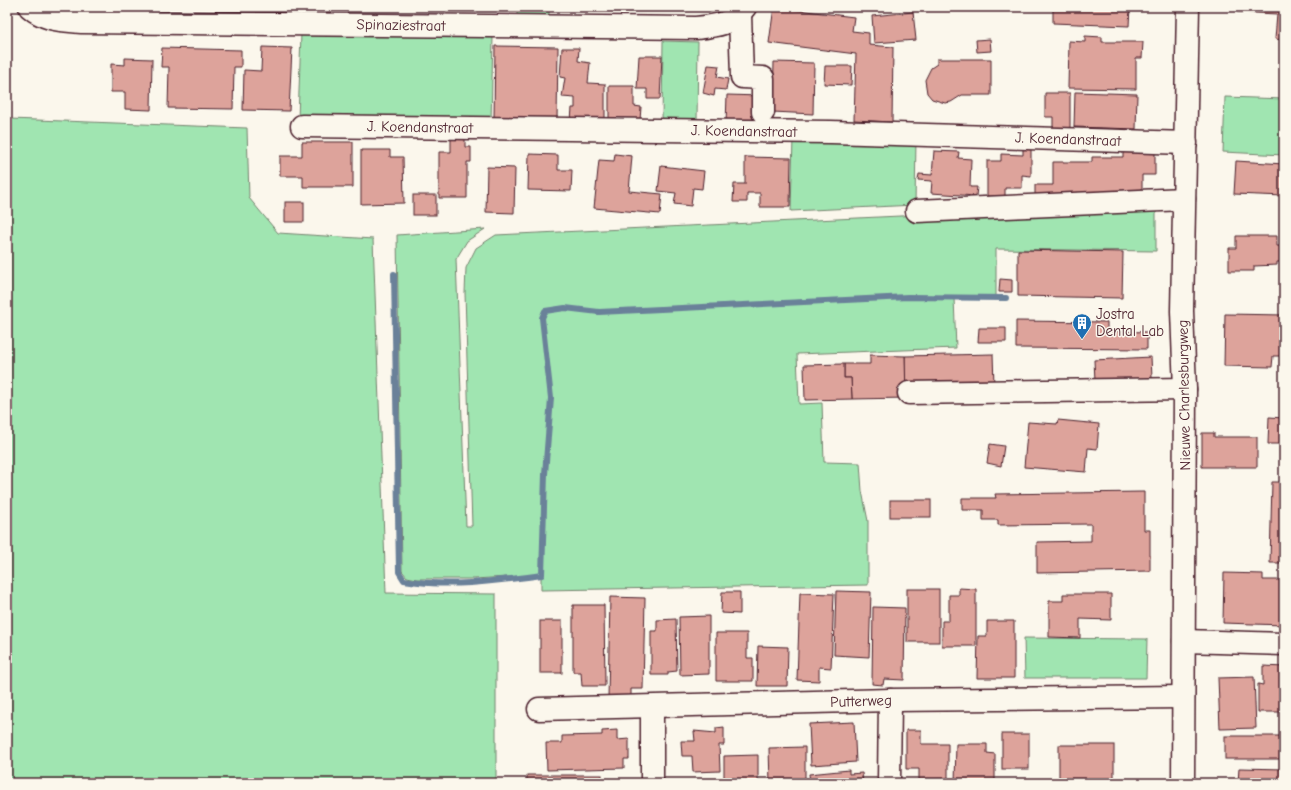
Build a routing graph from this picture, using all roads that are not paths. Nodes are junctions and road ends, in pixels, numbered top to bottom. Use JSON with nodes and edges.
{"nodes":[{"id":1,"x":30,"y":7,"type":"edge"},
{"id":2,"x":1188,"y":7,"type":"edge"},
{"id":3,"x":742,"y":11,"type":"edge"},
{"id":4,"x":763,"y":112,"type":"dead end"},
{"id":5,"x":302,"y":126,"type":"dead end"},
{"id":6,"x":1186,"y":143,"type":"junction"},
{"id":7,"x":1184,"y":198,"type":"junction"},
{"id":8,"x":917,"y":211,"type":"dead end"},
{"id":9,"x":1185,"y":389,"type":"junction"},
{"id":10,"x":909,"y":393,"type":"dead end"},
{"id":11,"x":1184,"y":641,"type":"junction"},
{"id":12,"x":1284,"y":644,"type":"edge"},
{"id":13,"x":1183,"y":697,"type":"junction"},
{"id":14,"x":890,"y":700,"type":"junction"},
{"id":15,"x":652,"y":707,"type":"junction"},
{"id":16,"x":539,"y":709,"type":"dead end"},
{"id":17,"x":652,"y":783,"type":"edge"},
{"id":18,"x":888,"y":783,"type":"edge"},
{"id":19,"x":1183,"y":783,"type":"edge"}],
"edges":[{"from":1,"to":3,"type":"street","name":"Spinaziestraat"},
{"from":2,"to":6,"type":"street","name":"Nieuwe Charlesburgweg"},
{"from":3,"to":4,"type":"street"},
{"from":5,"to":6,"type":"street","name":"J. Koendanstraat"},
{"from":6,"to":7,"type":"street","name":"Nieuwe Charlesburgweg"},
{"from":7,"to":8,"type":"street"},
{"from":7,"to":9,"type":"street","name":"Nieuwe Charlesburgweg"},
{"from":9,"to":10,"type":"street"},
{"from":9,"to":11,"type":"street","name":"Nieuwe Charlesburgweg"},
{"from":11,"to":12,"type":"street"},
{"from":11,"to":13,"type":"street","name":"Nieuwe Charlesburgweg"},
{"from":13,"to":14,"type":"street","name":"Putterweg"},
{"from":13,"to":19,"type":"street","name":"Nieuwe Charlesburgweg"},
{"from":14,"to":15,"type":"street","name":"Putterweg"},
{"from":14,"to":18,"type":"street"},
{"from":15,"to":16,"type":"street","name":"Putterweg"},
{"from":15,"to":17,"type":"street"}]}
